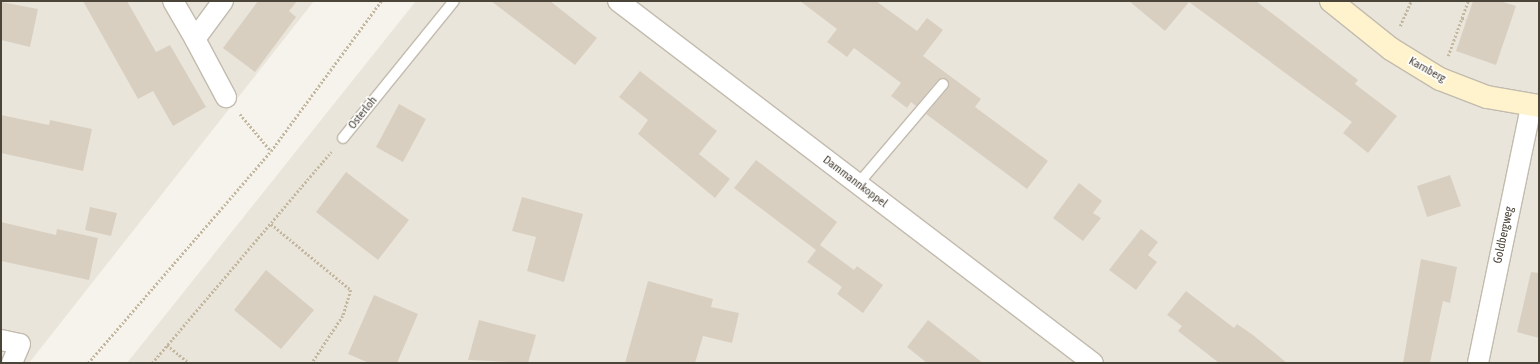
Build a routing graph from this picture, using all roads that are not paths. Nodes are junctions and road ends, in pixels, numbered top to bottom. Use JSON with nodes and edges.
{"nodes":[{"id":1,"x":173,"y":1,"type":"edge"},
{"id":2,"x":223,"y":1,"type":"edge"},
{"id":3,"x":454,"y":1,"type":"edge"},
{"id":4,"x":618,"y":1,"type":"edge"},
{"id":5,"x":1331,"y":1,"type":"edge"},
{"id":6,"x":195,"y":39,"type":"junction"},
{"id":7,"x":943,"y":84,"type":"dead end"},
{"id":8,"x":226,"y":97,"type":"road end"},
{"id":9,"x":1535,"y":106,"type":"edge"},
{"id":10,"x":343,"y":138,"type":"road end"},
{"id":11,"x":858,"y":184,"type":"junction"},
{"id":12,"x":1,"y":340,"type":"edge"},
{"id":13,"x":12,"y":363,"type":"edge"},
{"id":14,"x":1093,"y":363,"type":"edge"},
{"id":15,"x":1478,"y":363,"type":"edge"}],
"edges":[{"from":1,"to":6,"type":"street"},
{"from":2,"to":6,"type":"street"},
{"from":3,"to":10,"type":"lane","name":"Osterloh"},
{"from":4,"to":11,"type":"street","name":"Dammannkoppel"},
{"from":5,"to":9,"type":"street","name":"Karnberg"},
{"from":6,"to":8,"type":"street"},
{"from":7,"to":11,"type":"lane"},
{"from":9,"to":15,"type":"street","name":"Goldbergweg"},
{"from":11,"to":14,"type":"street","name":"Dammannkoppel"},
{"from":12,"to":13,"type":"street"}]}
